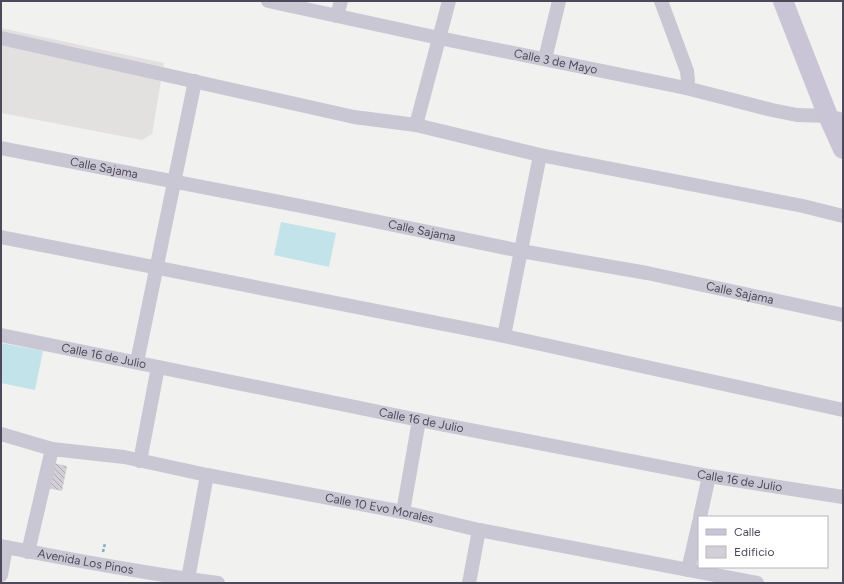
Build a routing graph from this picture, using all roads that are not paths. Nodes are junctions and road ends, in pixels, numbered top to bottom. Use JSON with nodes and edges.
{"nodes":[{"id":1,"x":268,"y":1,"type":"edge"},
{"id":2,"x":341,"y":1,"type":"edge"},
{"id":3,"x":449,"y":1,"type":"edge"},
{"id":4,"x":559,"y":1,"type":"edge"},
{"id":5,"x":662,"y":1,"type":"edge"},
{"id":6,"x":783,"y":1,"type":"edge"},
{"id":7,"x":337,"y":16,"type":"junction"},
{"id":8,"x":1,"y":38,"type":"edge"},
{"id":9,"x":439,"y":38,"type":"junction"},
{"id":10,"x":545,"y":59,"type":"junction"},
{"id":11,"x":195,"y":81,"type":"junction"},
{"id":12,"x":686,"y":88,"type":"junction"},
{"id":13,"x":836,"y":118,"type":"edge"},
{"id":14,"x":416,"y":125,"type":"junction"},
{"id":15,"x":1,"y":148,"type":"edge"},
{"id":16,"x":843,"y":149,"type":"edge"},
{"id":17,"x":540,"y":155,"type":"junction"},
{"id":18,"x":173,"y":182,"type":"junction"},
{"id":19,"x":843,"y":216,"type":"edge"},
{"id":20,"x":1,"y":237,"type":"edge"},
{"id":21,"x":521,"y":251,"type":"junction"},
{"id":22,"x":157,"y":268,"type":"junction"},
{"id":23,"x":843,"y":315,"type":"edge"},
{"id":24,"x":1,"y":335,"type":"edge"},
{"id":25,"x":504,"y":336,"type":"junction"},
{"id":26,"x":138,"y":362,"type":"junction"},
{"id":27,"x":158,"y":367,"type":"junction"},
{"id":28,"x":843,"y":410,"type":"edge"},
{"id":29,"x":419,"y":420,"type":"junction"},
{"id":30,"x":1,"y":434,"type":"edge"},
{"id":31,"x":52,"y":449,"type":"junction"},
{"id":32,"x":140,"y":461,"type":"junction"},
{"id":33,"x":207,"y":475,"type":"junction"},
{"id":34,"x":709,"y":476,"type":"junction"},
{"id":35,"x":843,"y":497,"type":"edge"},
{"id":36,"x":402,"y":512,"type":"junction"},
{"id":37,"x":700,"y":516,"type":"edge"},
{"id":38,"x":698,"y":526,"type":"edge"},
{"id":39,"x":479,"y":530,"type":"junction"},
{"id":40,"x":4,"y":546,"type":"edge"},
{"id":41,"x":28,"y":552,"type":"junction"},
{"id":42,"x":688,"y":570,"type":"junction"},
{"id":43,"x":1,"y":575,"type":"edge"},
{"id":44,"x":188,"y":579,"type":"junction"},
{"id":45,"x":727,"y":580,"type":"edge"},
{"id":46,"x":218,"y":583,"type":"edge"},
{"id":47,"x":469,"y":583,"type":"edge"},
{"id":48,"x":757,"y":583,"type":"edge"}],
"edges":[{"from":1,"to":7,"type":"street","name":"Calle 3 de Mayo"},
{"from":2,"to":7,"type":"street"},
{"from":3,"to":9,"type":"street"},
{"from":4,"to":10,"type":"street"},
{"from":5,"to":12,"type":"street"},
{"from":6,"to":13,"type":"street"},
{"from":7,"to":9,"type":"street","name":"Calle 3 de Mayo"},
{"from":8,"to":11,"type":"street"},
{"from":9,"to":10,"type":"street","name":"Calle 3 de Mayo"},
{"from":9,"to":14,"type":"street"},
{"from":10,"to":12,"type":"street","name":"Calle 3 de Mayo"},
{"from":11,"to":14,"type":"street"},
{"from":11,"to":18,"type":"street"},
{"from":12,"to":13,"type":"street","name":"Calle 3 de Mayo"},
{"from":13,"to":16,"type":"street"},
{"from":14,"to":17,"type":"street"},
{"from":15,"to":18,"type":"street","name":"Calle Sajama"},
{"from":17,"to":19,"type":"street"},
{"from":17,"to":21,"type":"street"},
{"from":18,"to":21,"type":"street","name":"Calle Sajama"},
{"from":18,"to":22,"type":"street"},
{"from":20,"to":22,"type":"street"},
{"from":21,"to":23,"type":"street","name":"Calle Sajama"},
{"from":21,"to":25,"type":"street"},
{"from":22,"to":25,"type":"street"},
{"from":22,"to":26,"type":"street"},
{"from":24,"to":26,"type":"street","name":"Calle 16 de Julio"},
{"from":25,"to":28,"type":"street"},
{"from":26,"to":27,"type":"street","name":"Calle 16 de Julio"},
{"from":27,"to":29,"type":"street","name":"Calle 16 de Julio"},
{"from":27,"to":32,"type":"street"},
{"from":29,"to":34,"type":"street","name":"Calle 16 de Julio"},
{"from":29,"to":36,"type":"street"},
{"from":30,"to":31,"type":"street","name":"Calle 10 Evo Morales"},
{"from":31,"to":32,"type":"street","name":"Calle 10 Evo Morales"},
{"from":31,"to":41,"type":"street"},
{"from":32,"to":33,"type":"street","name":"Calle 10 Evo Morales"},
{"from":33,"to":36,"type":"street","name":"Calle 10 Evo Morales"},
{"from":33,"to":44,"type":"street"},
{"from":34,"to":35,"type":"street","name":"Calle 16 de Julio"},
{"from":34,"to":37,"type":"street"},
{"from":36,"to":39,"type":"street","name":"Calle 10 Evo Morales"},
{"from":38,"to":42,"type":"street"},
{"from":39,"to":42,"type":"street","name":"Calle 10 Evo Morales"},
{"from":39,"to":47,"type":"street"},
{"from":40,"to":41,"type":"street","name":"Avenida Los Pinos"},
{"from":40,"to":43,"type":"street"},
{"from":41,"to":44,"type":"street","name":"Avenida Los Pinos"},
{"from":42,"to":45,"type":"street","name":"Calle 10 Evo Morales"},
{"from":44,"to":46,"type":"street","name":"Avenida Los Pinos"},
{"from":45,"to":48,"type":"street","name":"Calle 10 Evo Morales"}]}
